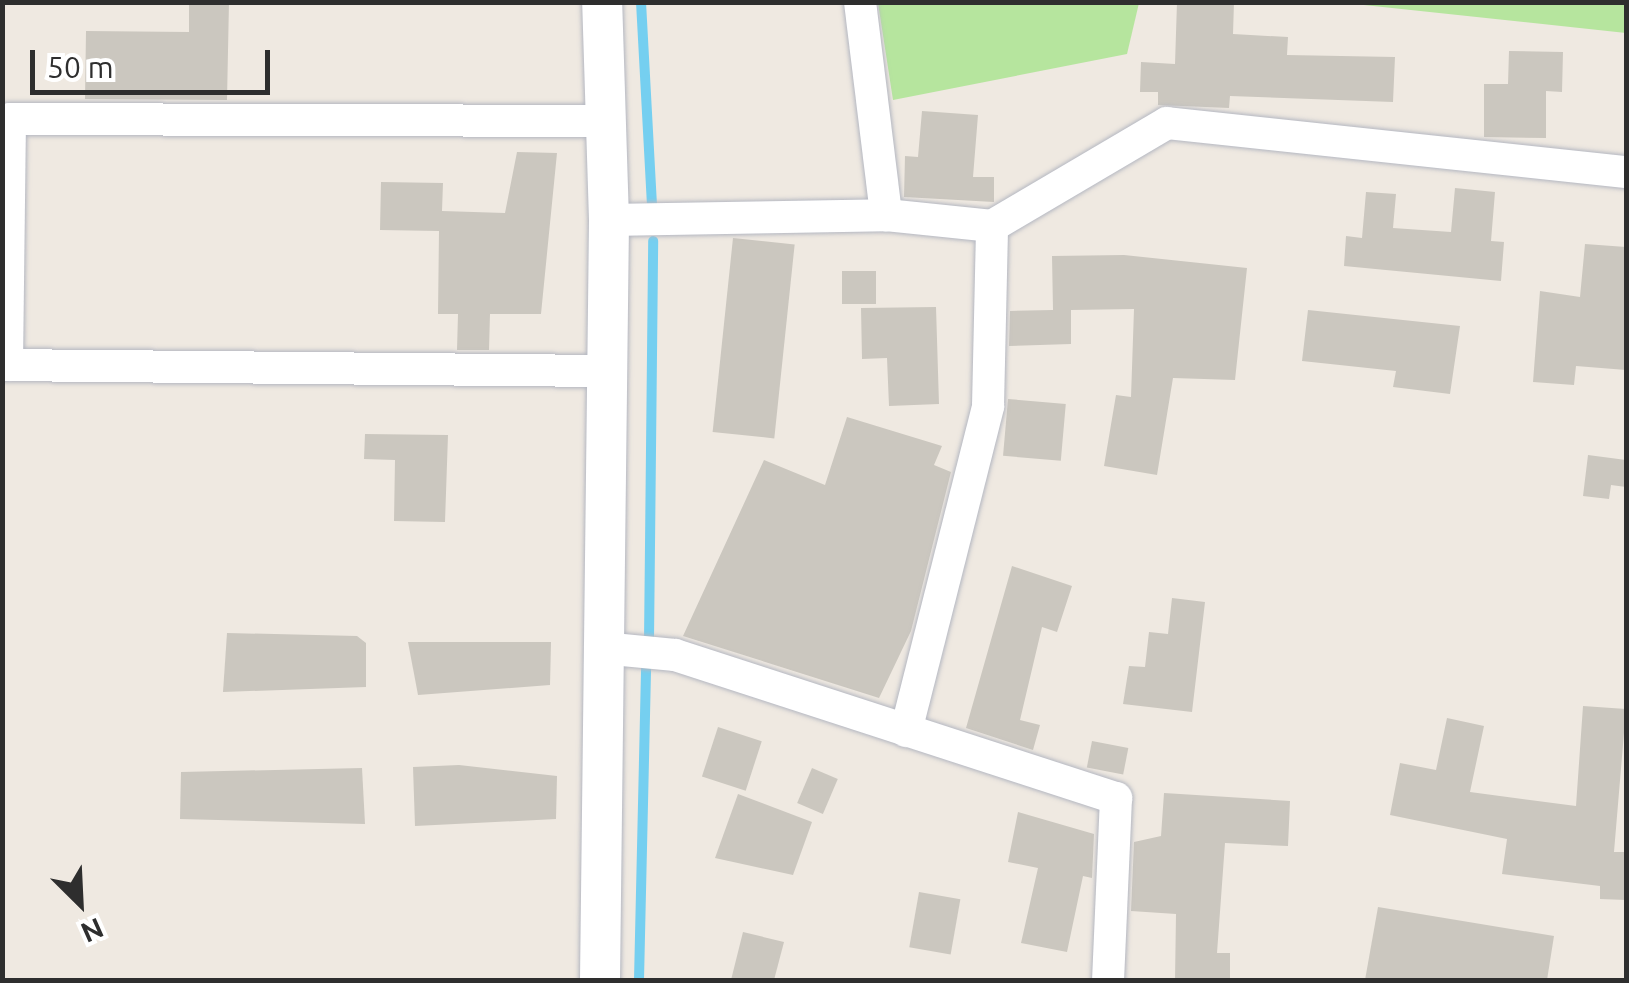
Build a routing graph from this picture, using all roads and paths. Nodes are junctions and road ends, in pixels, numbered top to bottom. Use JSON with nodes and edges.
{"nodes":[{"id":1,"x":602,"y":2,"type":"edge"},
{"id":2,"x":860,"y":2,"type":"edge"},
{"id":3,"x":606,"y":121,"type":"junction"},
{"id":4,"x":1626,"y":172,"type":"edge"},
{"id":5,"x":886,"y":215,"type":"junction"},
{"id":6,"x":609,"y":220,"type":"junction"},
{"id":7,"x":992,"y":226,"type":"junction"},
{"id":8,"x":5,"y":365,"type":"edge"},
{"id":9,"x":607,"y":371,"type":"junction"},
{"id":10,"x":602,"y":648,"type":"junction"},
{"id":11,"x":906,"y":731,"type":"junction"},
{"id":12,"x":600,"y":980,"type":"edge"},
{"id":13,"x":1108,"y":980,"type":"edge"}],
"edges":[{"from":1,"to":3,"type":"street"},
{"from":2,"to":5,"type":"street"},
{"from":3,"to":6,"type":"street"},
{"from":3,"to":8,"type":"street"},
{"from":4,"to":7,"type":"street"},
{"from":5,"to":6,"type":"street"},
{"from":5,"to":7,"type":"street"},
{"from":6,"to":9,"type":"street"},
{"from":7,"to":11,"type":"street"},
{"from":8,"to":9,"type":"street"},
{"from":9,"to":10,"type":"street"},
{"from":10,"to":11,"type":"street"},
{"from":10,"to":12,"type":"street"},
{"from":11,"to":13,"type":"street"}]}
